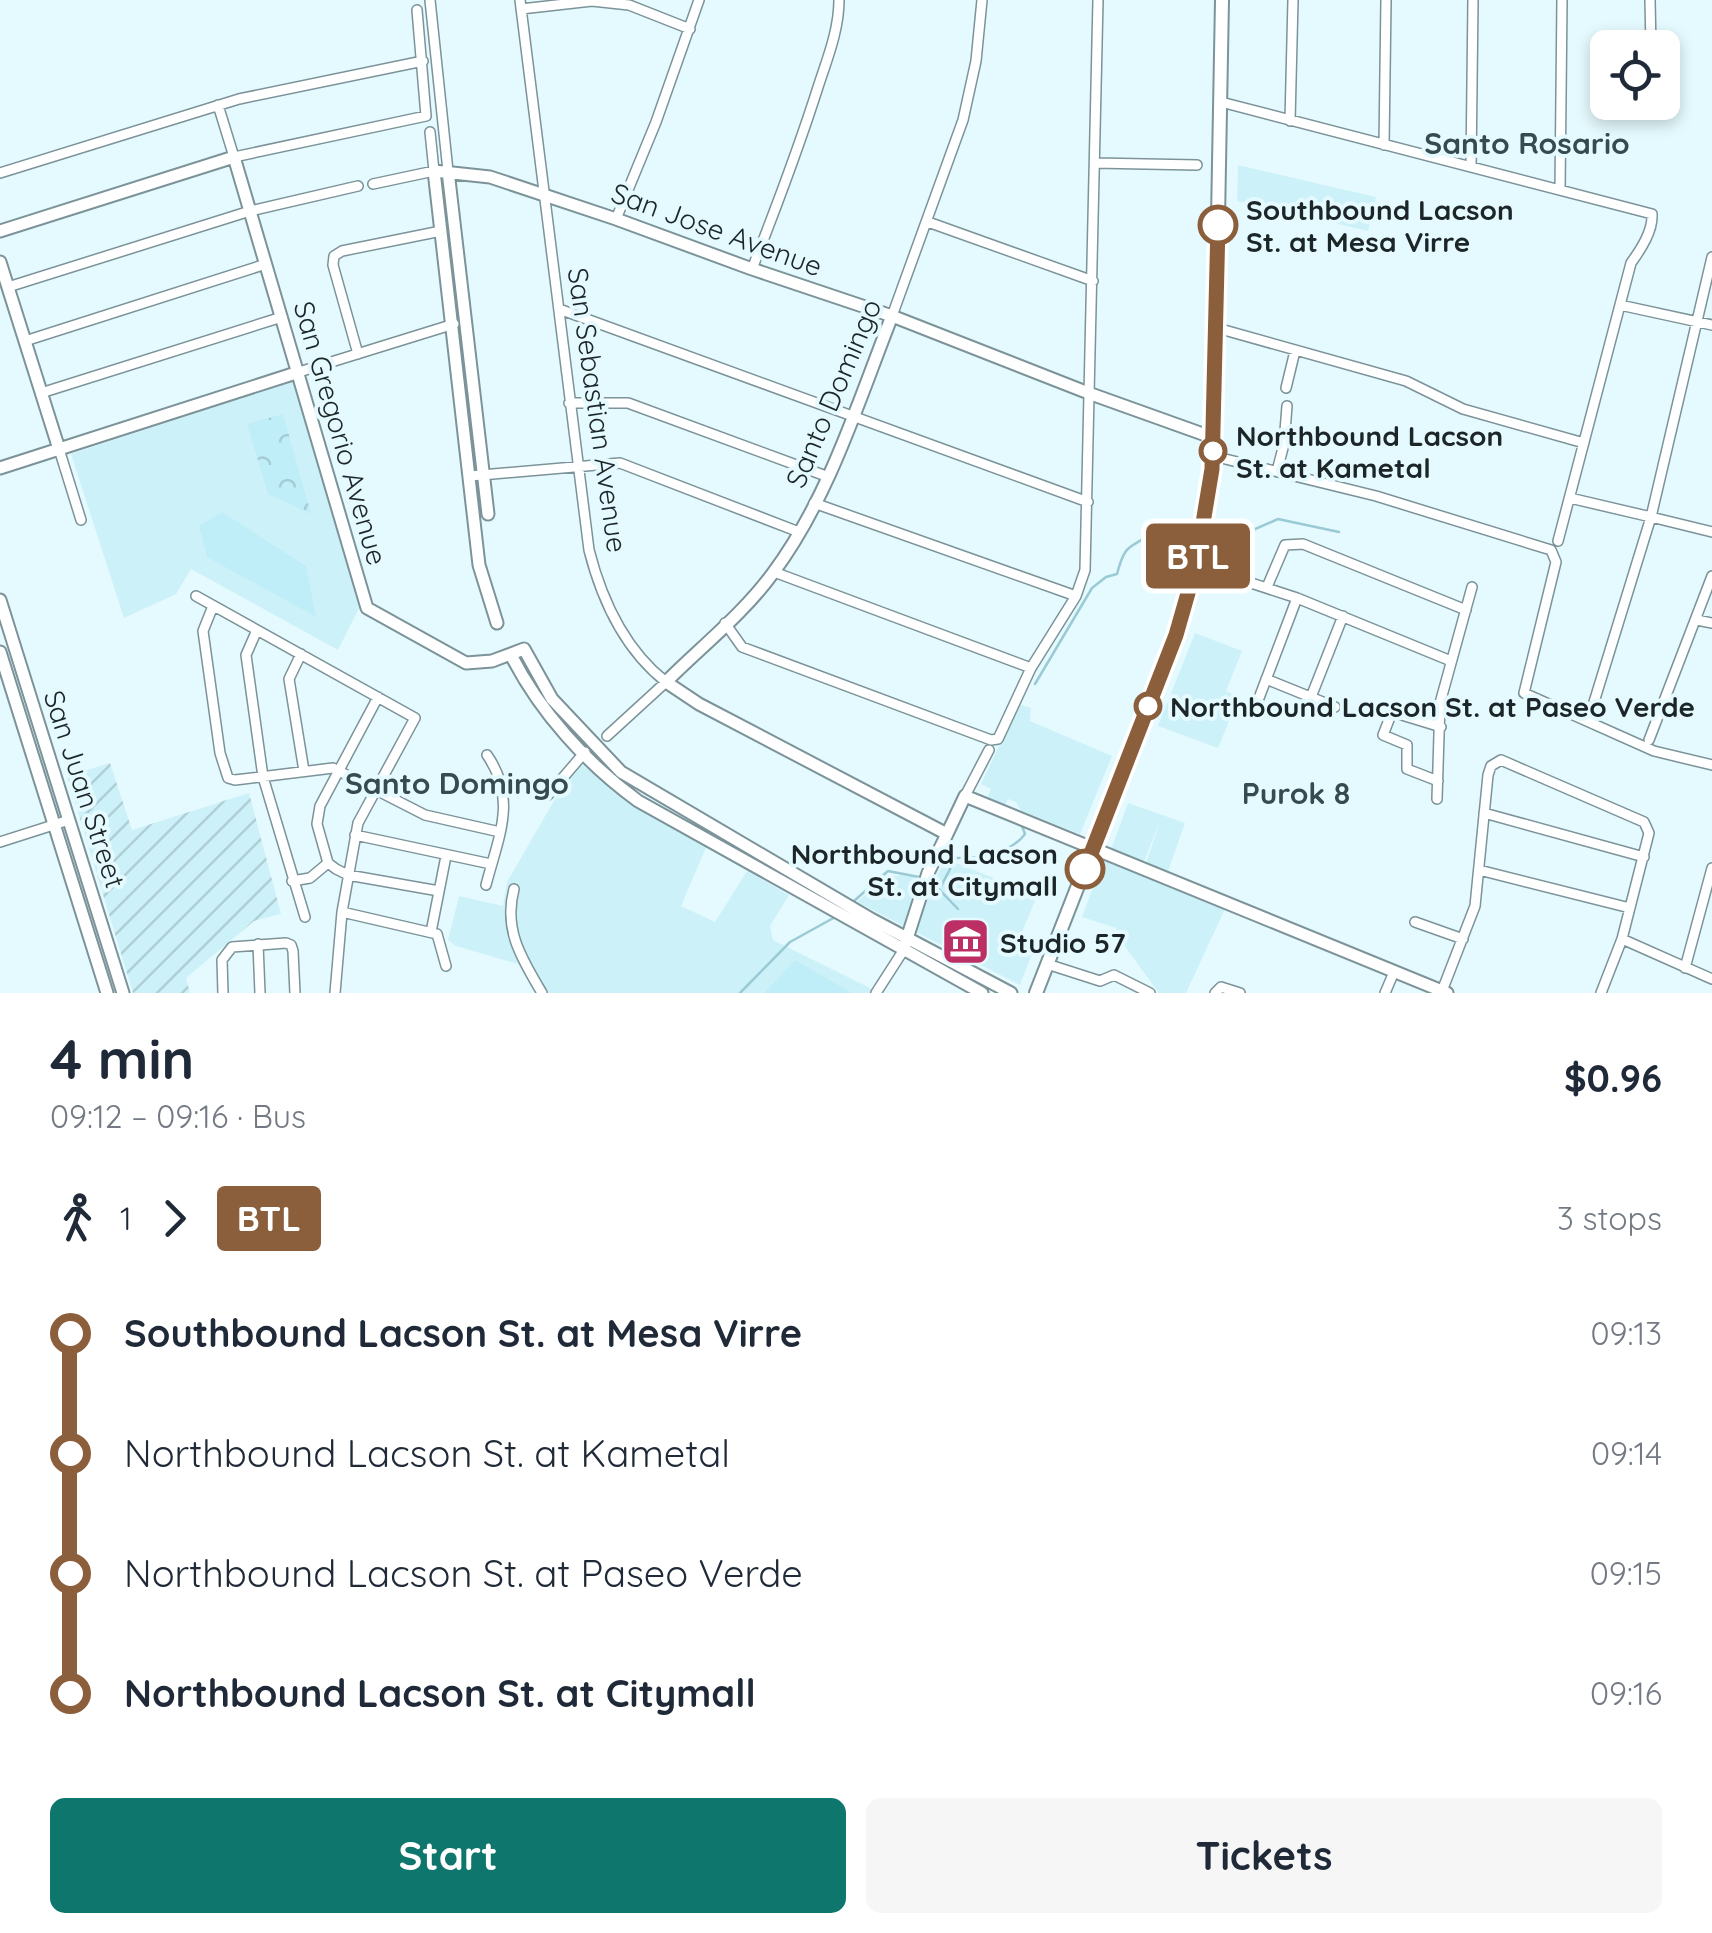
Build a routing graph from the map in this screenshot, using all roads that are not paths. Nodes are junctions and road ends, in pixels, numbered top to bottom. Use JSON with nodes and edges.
{"nodes":[{"id":1,"x":430,"y":0,"type":"edge"},
{"id":2,"x":699,"y":0,"type":"edge"},
{"id":3,"x":839,"y":0,"type":"edge"},
{"id":4,"x":982,"y":0,"type":"edge"},
{"id":5,"x":1098,"y":0,"type":"edge"},
{"id":6,"x":1222,"y":0,"type":"edge"},
{"id":7,"x":1293,"y":0,"type":"edge"},
{"id":8,"x":1386,"y":0,"type":"edge"},
{"id":9,"x":1473,"y":0,"type":"edge"},
{"id":10,"x":1562,"y":0,"type":"edge"},
{"id":11,"x":1650,"y":0,"type":"edge"},
{"id":12,"x":521,"y":4,"type":"edge"},
{"id":13,"x":417,"y":10,"type":"dead end"},
{"id":14,"x":690,"y":29,"type":"junction"},
{"id":15,"x":1650,"y":30,"type":"edge"},
{"id":16,"x":423,"y":61,"type":"junction"},
{"id":17,"x":1221,"y":102,"type":"junction"},
{"id":18,"x":218,"y":105,"type":"junction"},
{"id":19,"x":1290,"y":121,"type":"junction"},
{"id":20,"x":430,"y":132,"type":"dead end"},
{"id":21,"x":1384,"y":145,"type":"junction"},
{"id":22,"x":234,"y":158,"type":"junction"},
{"id":23,"x":1095,"y":163,"type":"junction"},
{"id":24,"x":1197,"y":166,"type":"dead end"},
{"id":25,"x":1471,"y":167,"type":"junction"},
{"id":26,"x":441,"y":171,"type":"junction"},
{"id":27,"x":0,"y":173,"type":"edge"},
{"id":28,"x":373,"y":184,"type":"dead end"},
{"id":29,"x":358,"y":186,"type":"dead end"},
{"id":30,"x":1560,"y":190,"type":"junction"},
{"id":31,"x":544,"y":194,"type":"junction"},
{"id":32,"x":250,"y":212,"type":"junction"},
{"id":33,"x":616,"y":219,"type":"junction"},
{"id":34,"x":928,"y":222,"type":"junction"},
{"id":35,"x":0,"y":231,"type":"edge"},
{"id":36,"x":442,"y":231,"type":"junction"},
{"id":37,"x":1712,"y":257,"type":"edge"},
{"id":38,"x":0,"y":262,"type":"edge"},
{"id":39,"x":266,"y":264,"type":"junction"},
{"id":40,"x":752,"y":269,"type":"junction"},
{"id":41,"x":1093,"y":281,"type":"junction"},
{"id":42,"x":8,"y":287,"type":"junction"},
{"id":43,"x":1620,"y":305,"type":"junction"},
{"id":44,"x":559,"y":309,"type":"junction"},
{"id":45,"x":892,"y":316,"type":"junction"},
{"id":46,"x":282,"y":318,"type":"junction"},
{"id":47,"x":466,"y":322,"type":"junction"},
{"id":48,"x":1697,"y":322,"type":"junction"},
{"id":49,"x":452,"y":324,"type":"junction"},
{"id":50,"x":1712,"y":325,"type":"edge"},
{"id":51,"x":1217,"y":328,"type":"junction"},
{"id":52,"x":25,"y":341,"type":"junction"},
{"id":53,"x":1295,"y":350,"type":"junction"},
{"id":54,"x":358,"y":354,"type":"junction"},
{"id":55,"x":298,"y":372,"type":"junction"},
{"id":56,"x":1286,"y":388,"type":"dead end"},
{"id":57,"x":42,"y":393,"type":"junction"},
{"id":58,"x":1091,"y":394,"type":"junction"},
{"id":59,"x":569,"y":403,"type":"junction"},
{"id":60,"x":1287,"y":406,"type":"dead end"},
{"id":61,"x":852,"y":416,"type":"junction"},
{"id":62,"x":1214,"y":438,"type":"junction"},
{"id":63,"x":1584,"y":444,"type":"junction"},
{"id":64,"x":59,"y":449,"type":"junction"},
{"id":65,"x":1213,"y":456,"type":"junction"},
{"id":66,"x":576,"y":464,"type":"junction"},
{"id":67,"x":0,"y":468,"type":"edge"},
{"id":68,"x":1277,"y":471,"type":"junction"},
{"id":69,"x":484,"y":473,"type":"junction"},
{"id":70,"x":470,"y":476,"type":"junction"},
{"id":71,"x":826,"y":476,"type":"junction"},
{"id":72,"x":1570,"y":498,"type":"junction"},
{"id":73,"x":1088,"y":502,"type":"junction"},
{"id":74,"x":814,"y":503,"type":"junction"},
{"id":75,"x":488,"y":514,"type":"dead end"},
{"id":76,"x":1650,"y":518,"type":"junction"},
{"id":77,"x":81,"y":520,"type":"dead end"},
{"id":78,"x":799,"y":532,"type":"junction"},
{"id":79,"x":1712,"y":532,"type":"edge"},
{"id":80,"x":1558,"y":541,"type":"dead end"},
{"id":81,"x":1196,"y":565,"type":"junction"},
{"id":82,"x":774,"y":572,"type":"junction"},
{"id":83,"x":1712,"y":576,"type":"edge"},
{"id":84,"x":1267,"y":588,"type":"junction"},
{"id":85,"x":1472,"y":588,"type":"dead end"},
{"id":86,"x":196,"y":596,"type":"dead end"},
{"id":87,"x":1076,"y":596,"type":"junction"},
{"id":88,"x":1297,"y":598,"type":"junction"},
{"id":89,"x":1,"y":604,"type":"edge"},
{"id":90,"x":213,"y":606,"type":"junction"},
{"id":91,"x":1466,"y":610,"type":"junction"},
{"id":92,"x":1344,"y":616,"type":"junction"},
{"id":93,"x":1697,"y":620,"type":"junction"},
{"id":94,"x":497,"y":623,"type":"dead end"},
{"id":95,"x":725,"y":623,"type":"junction"},
{"id":96,"x":1712,"y":624,"type":"edge"},
{"id":97,"x":257,"y":630,"type":"junction"},
{"id":98,"x":0,"y":652,"type":"edge"},
{"id":99,"x":301,"y":654,"type":"junction"},
{"id":100,"x":511,"y":655,"type":"junction"},
{"id":101,"x":1451,"y":661,"type":"junction"},
{"id":102,"x":1031,"y":668,"type":"junction"},
{"id":103,"x":1266,"y":680,"type":"junction"},
{"id":104,"x":666,"y":682,"type":"junction"},
{"id":105,"x":378,"y":697,"type":"junction"},
{"id":106,"x":1258,"y":698,"type":"dead end"},
{"id":107,"x":1311,"y":698,"type":"junction"},
{"id":108,"x":1335,"y":707,"type":"dead end"},
{"id":109,"x":1590,"y":715,"type":"dead end"},
{"id":110,"x":1441,"y":728,"type":"junction"},
{"id":111,"x":606,"y":736,"type":"dead end"},
{"id":112,"x":1650,"y":740,"type":"dead end"},
{"id":113,"x":589,"y":749,"type":"junction"},
{"id":114,"x":989,"y":750,"type":"dead end"},
{"id":115,"x":486,"y":755,"type":"dead end"},
{"id":116,"x":1712,"y":765,"type":"edge"},
{"id":117,"x":338,"y":770,"type":"junction"},
{"id":118,"x":304,"y":771,"type":"junction"},
{"id":119,"x":263,"y":776,"type":"junction"},
{"id":120,"x":1438,"y":782,"type":"junction"},
{"id":121,"x":374,"y":790,"type":"junction"},
{"id":122,"x":548,"y":796,"type":"dead end"},
{"id":123,"x":965,"y":796,"type":"junction"},
{"id":124,"x":1436,"y":799,"type":"dead end"},
{"id":125,"x":1484,"y":813,"type":"junction"},
{"id":126,"x":69,"y":820,"type":"junction"},
{"id":127,"x":55,"y":824,"type":"junction"},
{"id":128,"x":500,"y":832,"type":"junction"},
{"id":129,"x":947,"y":834,"type":"junction"},
{"id":130,"x":355,"y":835,"type":"junction"},
{"id":131,"x":0,"y":842,"type":"edge"},
{"id":132,"x":1093,"y":849,"type":"junction"},
{"id":133,"x":446,"y":856,"type":"junction"},
{"id":134,"x":1644,"y":857,"type":"junction"},
{"id":135,"x":328,"y":864,"type":"junction"},
{"id":136,"x":491,"y":864,"type":"junction"},
{"id":137,"x":1712,"y":868,"type":"edge"},
{"id":138,"x":1479,"y":870,"type":"junction"},
{"id":139,"x":348,"y":874,"type":"junction"},
{"id":140,"x":292,"y":881,"type":"junction"},
{"id":141,"x":486,"y":885,"type":"dead end"},
{"id":142,"x":514,"y":889,"type":"dead end"},
{"id":143,"x":439,"y":892,"type":"junction"},
{"id":144,"x":1630,"y":908,"type":"junction"},
{"id":145,"x":342,"y":912,"type":"junction"},
{"id":146,"x":305,"y":917,"type":"dead end"},
{"id":147,"x":1415,"y":922,"type":"dead end"},
{"id":148,"x":432,"y":932,"type":"junction"},
{"id":149,"x":1622,"y":938,"type":"junction"},
{"id":150,"x":1463,"y":940,"type":"junction"},
{"id":151,"x":258,"y":944,"type":"junction"},
{"id":152,"x":905,"y":945,"type":"junction"},
{"id":153,"x":1047,"y":964,"type":"junction"},
{"id":154,"x":446,"y":966,"type":"dead end"},
{"id":155,"x":1685,"y":968,"type":"junction"},
{"id":156,"x":1394,"y":972,"type":"junction"},
{"id":157,"x":1712,"y":979,"type":"edge"},
{"id":158,"x":1445,"y":992,"type":"edge"},
{"id":159,"x":107,"y":993,"type":"edge"},
{"id":160,"x":123,"y":993,"type":"edge"},
{"id":161,"x":223,"y":993,"type":"edge"},
{"id":162,"x":260,"y":993,"type":"edge"},
{"id":163,"x":296,"y":993,"type":"edge"},
{"id":164,"x":335,"y":993,"type":"edge"},
{"id":165,"x":542,"y":993,"type":"edge"},
{"id":166,"x":876,"y":993,"type":"edge"},
{"id":167,"x":982,"y":993,"type":"edge"},
{"id":168,"x":1011,"y":993,"type":"edge"},
{"id":169,"x":1036,"y":993,"type":"edge"},
{"id":170,"x":1150,"y":993,"type":"edge"},
{"id":171,"x":1215,"y":993,"type":"edge"},
{"id":172,"x":1240,"y":993,"type":"edge"},
{"id":173,"x":1386,"y":993,"type":"edge"},
{"id":174,"x":1601,"y":993,"type":"edge"}],
"edges":[{"from":1,"to":26,"type":"street"},
{"from":2,"to":14,"type":"street"},
{"from":3,"to":40,"type":"street"},
{"from":4,"to":34,"type":"street","name":"Santo Domingo"},
{"from":5,"to":23,"type":"street"},
{"from":6,"to":17,"type":"main road"},
{"from":7,"to":19,"type":"street"},
{"from":8,"to":21,"type":"street"},
{"from":9,"to":25,"type":"street"},
{"from":10,"to":30,"type":"street"},
{"from":11,"to":15,"type":"street"},
{"from":12,"to":14,"type":"street"},
{"from":12,"to":31,"type":"street","name":"San Sebastian Avenue"},
{"from":13,"to":16,"type":"street"},
{"from":14,"to":33,"type":"street"},
{"from":16,"to":18,"type":"street"},
{"from":16,"to":22,"type":"street"},
{"from":17,"to":19,"type":"street"},
{"from":17,"to":51,"type":"main road"},
{"from":18,"to":22,"type":"street","name":"San Gregorio Avenue"},
{"from":18,"to":27,"type":"street"},
{"from":19,"to":21,"type":"street"},
{"from":20,"to":26,"type":"street"},
{"from":21,"to":25,"type":"street"},
{"from":22,"to":32,"type":"street","name":"San Gregorio Avenue"},
{"from":22,"to":35,"type":"street"},
{"from":23,"to":24,"type":"street"},
{"from":23,"to":41,"type":"street"},
{"from":25,"to":30,"type":"street"},
{"from":26,"to":28,"type":"street"},
{"from":26,"to":31,"type":"street","name":"San Jose Avenue"},
{"from":26,"to":36,"type":"street"},
{"from":26,"to":47,"type":"street"},
{"from":29,"to":32,"type":"street"},
{"from":30,"to":43,"type":"street"},
{"from":31,"to":33,"type":"street","name":"San Jose Avenue"},
{"from":31,"to":44,"type":"street","name":"San Sebastian Avenue"},
{"from":32,"to":39,"type":"street","name":"San Gregorio Avenue"},
{"from":32,"to":42,"type":"street"},
{"from":33,"to":40,"type":"street","name":"San Jose Avenue"},
{"from":34,"to":41,"type":"street"},
{"from":34,"to":45,"type":"street","name":"Santo Domingo"},
{"from":36,"to":49,"type":"street"},
{"from":36,"to":54,"type":"street"},
{"from":37,"to":48,"type":"street"},
{"from":38,"to":42,"type":"street"},
{"from":39,"to":46,"type":"street","name":"San Gregorio Avenue"},
{"from":39,"to":52,"type":"street"},
{"from":40,"to":45,"type":"street","name":"San Jose Avenue"},
{"from":41,"to":58,"type":"street"},
{"from":42,"to":52,"type":"street"},
{"from":43,"to":48,"type":"street"},
{"from":43,"to":63,"type":"street"},
{"from":44,"to":59,"type":"street","name":"San Sebastian Avenue"},
{"from":44,"to":61,"type":"street"},
{"from":45,"to":58,"type":"street","name":"San Jose Avenue"},
{"from":45,"to":61,"type":"street","name":"Santo Domingo"},
{"from":46,"to":55,"type":"street","name":"San Gregorio Avenue"},
{"from":46,"to":57,"type":"street"},
{"from":47,"to":49,"type":"street"},
{"from":47,"to":69,"type":"street"},
{"from":48,"to":50,"type":"street"},
{"from":48,"to":76,"type":"street"},
{"from":49,"to":54,"type":"street"},
{"from":49,"to":70,"type":"street"},
{"from":51,"to":53,"type":"street"},
{"from":51,"to":62,"type":"main road"},
{"from":52,"to":57,"type":"street"},
{"from":53,"to":56,"type":"street"},
{"from":53,"to":63,"type":"street"},
{"from":54,"to":55,"type":"street"},
{"from":55,"to":64,"type":"street"},
{"from":55,"to":100,"type":"street","name":"San Gregorio Avenue"},
{"from":57,"to":64,"type":"street"},
{"from":58,"to":62,"type":"street","name":"San Jose Avenue"},
{"from":58,"to":73,"type":"street"},
{"from":59,"to":66,"type":"street","name":"San Sebastian Avenue"},
{"from":59,"to":71,"type":"street"},
{"from":60,"to":68,"type":"street"},
{"from":61,"to":71,"type":"street","name":"Santo Domingo"},
{"from":61,"to":73,"type":"street"},
{"from":62,"to":65,"type":"main road"},
{"from":63,"to":72,"type":"street"},
{"from":64,"to":67,"type":"street"},
{"from":64,"to":77,"type":"street"},
{"from":65,"to":68,"type":"street"},
{"from":65,"to":81,"type":"main road"},
{"from":66,"to":69,"type":"street"},
{"from":66,"to":78,"type":"street"},
{"from":66,"to":104,"type":"street","name":"San Sebastian Avenue"},
{"from":68,"to":116,"type":"street"},
{"from":69,"to":70,"type":"street"},
{"from":69,"to":75,"type":"street"},
{"from":70,"to":94,"type":"street"},
{"from":71,"to":74,"type":"street","name":"Santo Domingo"},
{"from":72,"to":76,"type":"street"},
{"from":72,"to":80,"type":"street"},
{"from":73,"to":87,"type":"street"},
{"from":74,"to":78,"type":"street","name":"Santo Domingo"},
{"from":74,"to":87,"type":"street"},
{"from":76,"to":79,"type":"street"},
{"from":76,"to":109,"type":"street"},
{"from":78,"to":82,"type":"street","name":"Santo Domingo"},
{"from":81,"to":84,"type":"street"},
{"from":81,"to":132,"type":"main road"},
{"from":82,"to":95,"type":"street","name":"Santo Domingo"},
{"from":82,"to":102,"type":"street"},
{"from":83,"to":93,"type":"street"},
{"from":84,"to":88,"type":"street"},
{"from":84,"to":91,"type":"street"},
{"from":85,"to":91,"type":"street"},
{"from":86,"to":90,"type":"street"},
{"from":87,"to":102,"type":"street"},
{"from":88,"to":92,"type":"street"},
{"from":88,"to":103,"type":"street"},
{"from":89,"to":126,"type":"street","name":"San Juan Street"},
{"from":90,"to":97,"type":"street"},
{"from":90,"to":119,"type":"street"},
{"from":91,"to":101,"type":"street"},
{"from":92,"to":101,"type":"street"},
{"from":92,"to":107,"type":"street"},
{"from":93,"to":96,"type":"street"},
{"from":93,"to":112,"type":"street"},
{"from":95,"to":102,"type":"street"},
{"from":95,"to":104,"type":"street","name":"Santo Domingo"},
{"from":97,"to":99,"type":"street"},
{"from":97,"to":119,"type":"street"},
{"from":98,"to":127,"type":"street","name":"San Juan Street"},
{"from":99,"to":105,"type":"street"},
{"from":99,"to":118,"type":"street"},
{"from":100,"to":113,"type":"street"},
{"from":100,"to":113,"type":"street","name":"San Gregorio Avenue"},
{"from":101,"to":110,"type":"street"},
{"from":103,"to":106,"type":"street"},
{"from":103,"to":107,"type":"street"},
{"from":104,"to":111,"type":"street","name":"Santo Domingo"},
{"from":104,"to":129,"type":"street","name":"San Sebastian Avenue"},
{"from":105,"to":117,"type":"street"},
{"from":105,"to":121,"type":"street"},
{"from":107,"to":108,"type":"street"},
{"from":110,"to":120,"type":"street"},
{"from":110,"to":120,"type":"street"},
{"from":113,"to":122,"type":"street"},
{"from":113,"to":152,"type":"street"},
{"from":114,"to":123,"type":"street"},
{"from":115,"to":128,"type":"street"},
{"from":117,"to":118,"type":"street"},
{"from":117,"to":121,"type":"street"},
{"from":117,"to":135,"type":"street"},
{"from":118,"to":119,"type":"street"},
{"from":119,"to":140,"type":"street"},
{"from":120,"to":124,"type":"street"},
{"from":121,"to":128,"type":"street"},
{"from":121,"to":130,"type":"street"},
{"from":123,"to":129,"type":"street"},
{"from":123,"to":132,"type":"street"},
{"from":125,"to":134,"type":"street"},
{"from":125,"to":134,"type":"street"},
{"from":125,"to":138,"type":"street"},
{"from":126,"to":127,"type":"street"},
{"from":126,"to":160,"type":"street","name":"San Juan Street"},
{"from":127,"to":131,"type":"street"},
{"from":127,"to":159,"type":"street","name":"San Juan Street"},
{"from":128,"to":136,"type":"street"},
{"from":129,"to":152,"type":"street"},
{"from":130,"to":133,"type":"street"},
{"from":130,"to":139,"type":"street"},
{"from":132,"to":153,"type":"main road"},
{"from":132,"to":156,"type":"street"},
{"from":133,"to":136,"type":"street"},
{"from":133,"to":143,"type":"street"},
{"from":134,"to":144,"type":"street"},
{"from":135,"to":139,"type":"street"},
{"from":135,"to":140,"type":"street"},
{"from":136,"to":141,"type":"street"},
{"from":137,"to":155,"type":"street"},
{"from":138,"to":144,"type":"street"},
{"from":138,"to":150,"type":"street"},
{"from":139,"to":143,"type":"street"},
{"from":139,"to":145,"type":"street"},
{"from":140,"to":146,"type":"street"},
{"from":142,"to":165,"type":"street"},
{"from":143,"to":148,"type":"street"},
{"from":144,"to":149,"type":"street"},
{"from":145,"to":148,"type":"street"},
{"from":145,"to":164,"type":"street"},
{"from":147,"to":150,"type":"street"},
{"from":148,"to":154,"type":"street"},
{"from":149,"to":155,"type":"street"},
{"from":149,"to":174,"type":"street"},
{"from":150,"to":158,"type":"street"},
{"from":151,"to":161,"type":"street"},
{"from":151,"to":162,"type":"street"},
{"from":151,"to":163,"type":"street"},
{"from":152,"to":166,"type":"street"},
{"from":152,"to":167,"type":"street"},
{"from":152,"to":168,"type":"street"},
{"from":153,"to":169,"type":"main road"},
{"from":153,"to":170,"type":"street"},
{"from":155,"to":157,"type":"street"},
{"from":156,"to":158,"type":"street"},
{"from":156,"to":173,"type":"street"},
{"from":171,"to":172,"type":"street"}]}
